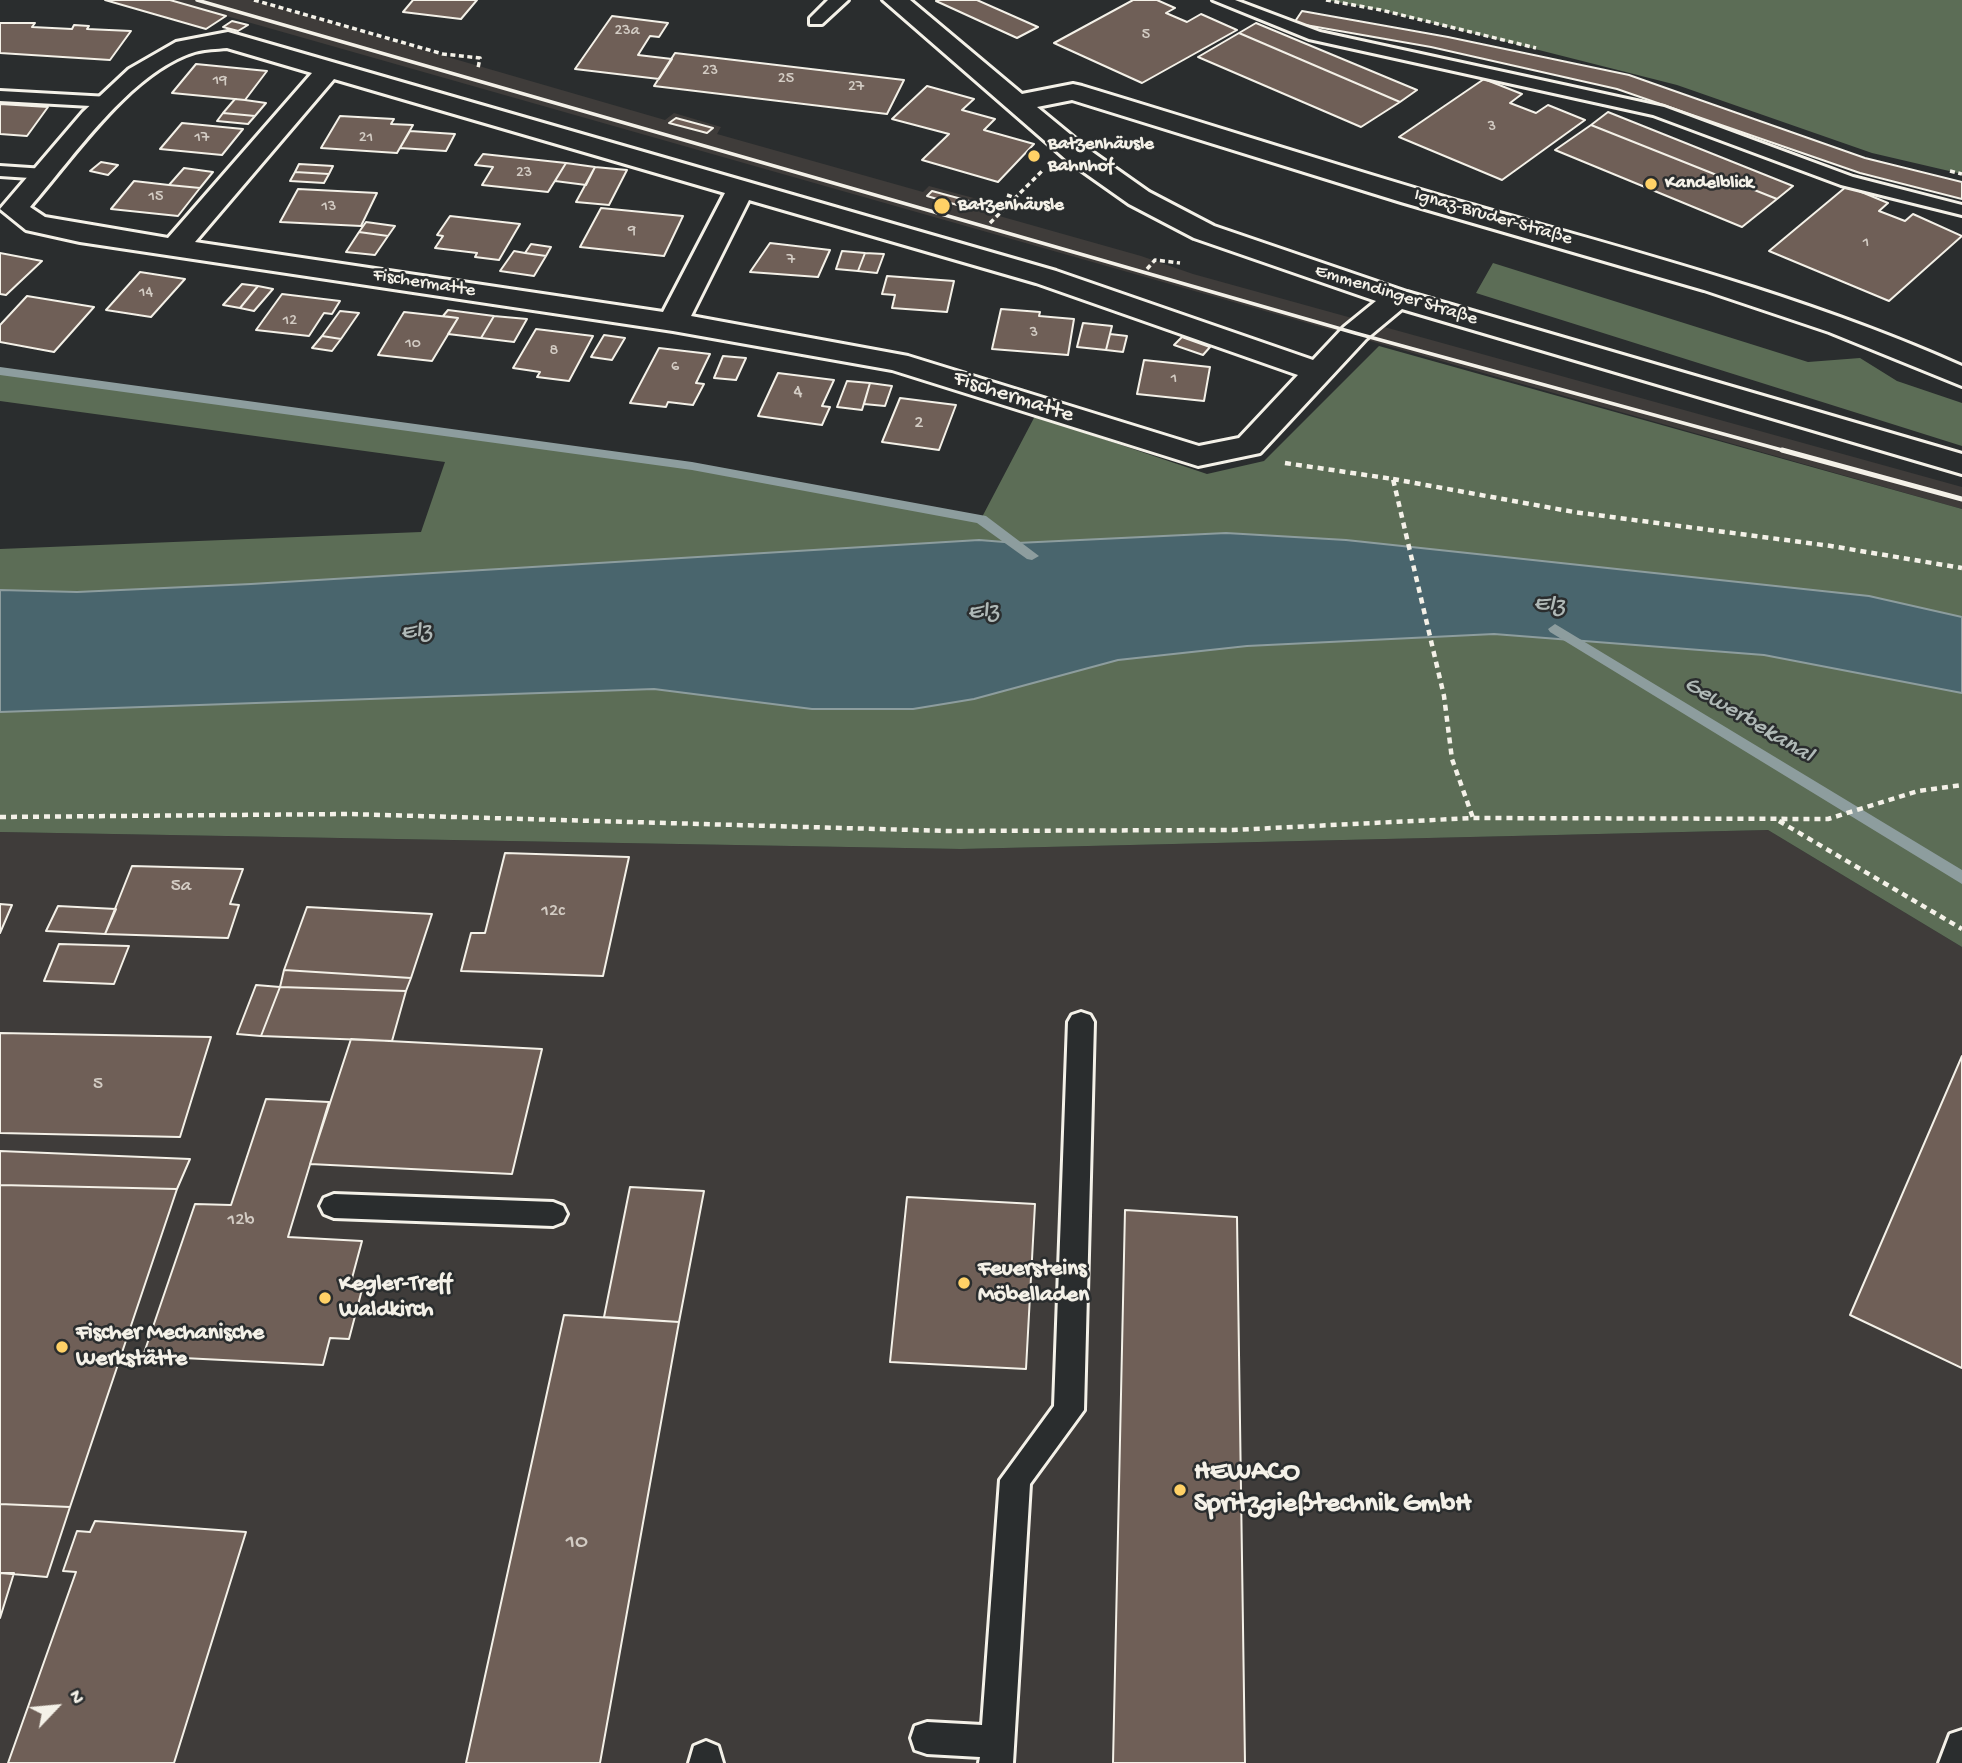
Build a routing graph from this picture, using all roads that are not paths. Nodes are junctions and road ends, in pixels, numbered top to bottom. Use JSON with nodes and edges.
{"nodes":[{"id":1,"x":840,"y":0,"type":"edge"},
{"id":2,"x":895,"y":0,"type":"edge"},
{"id":3,"x":1221,"y":0,"type":"edge"},
{"id":4,"x":817,"y":21,"type":"dead end"},
{"id":5,"x":331,"y":68,"type":"junction"},
{"id":6,"x":0,"y":96,"type":"edge"},
{"id":7,"x":109,"y":102,"type":"junction"},
{"id":8,"x":1018,"y":103,"type":"junction"},
{"id":9,"x":0,"y":171,"type":"edge"},
{"id":10,"x":46,"y":174,"type":"junction"},
{"id":11,"x":741,"y":188,"type":"junction"},
{"id":12,"x":1962,"y":210,"type":"edge"},
{"id":13,"x":7,"y":211,"type":"edge"},
{"id":14,"x":176,"y":246,"type":"junction"},
{"id":15,"x":1397,"y":298,"type":"junction"},
{"id":16,"x":673,"y":323,"type":"junction"},
{"id":17,"x":1320,"y":372,"type":"junction"},
{"id":18,"x":1962,"y":377,"type":"edge"},
{"id":19,"x":1962,"y":464,"type":"edge"},
{"id":20,"x":1081,"y":1022,"type":"dead end"},
{"id":21,"x":334,"y":1206,"type":"dead end"},
{"id":22,"x":552,"y":1214,"type":"dead end"},
{"id":23,"x":927,"y":1738,"type":"dead end"},
{"id":24,"x":1962,"y":1746,"type":"edge"},
{"id":25,"x":997,"y":1753,"type":"edge"},
{"id":26,"x":1956,"y":1763,"type":"edge"}],
"edges":[{"from":1,"to":4,"type":"lane"},
{"from":2,"to":8,"type":"street","name":"Emmendinger Straße"},
{"from":3,"to":12,"type":"lane"},
{"from":5,"to":7,"type":"street","name":"Fischermatte"},
{"from":5,"to":11,"type":"street","name":"Fischermatte"},
{"from":5,"to":14,"type":"street"},
{"from":6,"to":7,"type":"lane"},
{"from":7,"to":10,"type":"street","name":"Fischermatte"},
{"from":8,"to":15,"type":"street","name":"Emmendinger Straße"},
{"from":8,"to":18,"type":"street","name":"Ignaz-Bruder-Straße"},
{"from":9,"to":10,"type":"lane"},
{"from":10,"to":13,"type":"street","name":"Fischermatte"},
{"from":11,"to":16,"type":"street"},
{"from":11,"to":17,"type":"street","name":"Fischermatte"},
{"from":13,"to":14,"type":"street","name":"Fischermatte"},
{"from":14,"to":16,"type":"street","name":"Fischermatte"},
{"from":15,"to":17,"type":"street"},
{"from":15,"to":19,"type":"street","name":"Emmendinger Straße"},
{"from":16,"to":17,"type":"street","name":"Fischermatte"},
{"from":20,"to":25,"type":"lane"},
{"from":21,"to":22,"type":"lane"},
{"from":23,"to":25,"type":"lane"},
{"from":24,"to":26,"type":"lane"}]}
